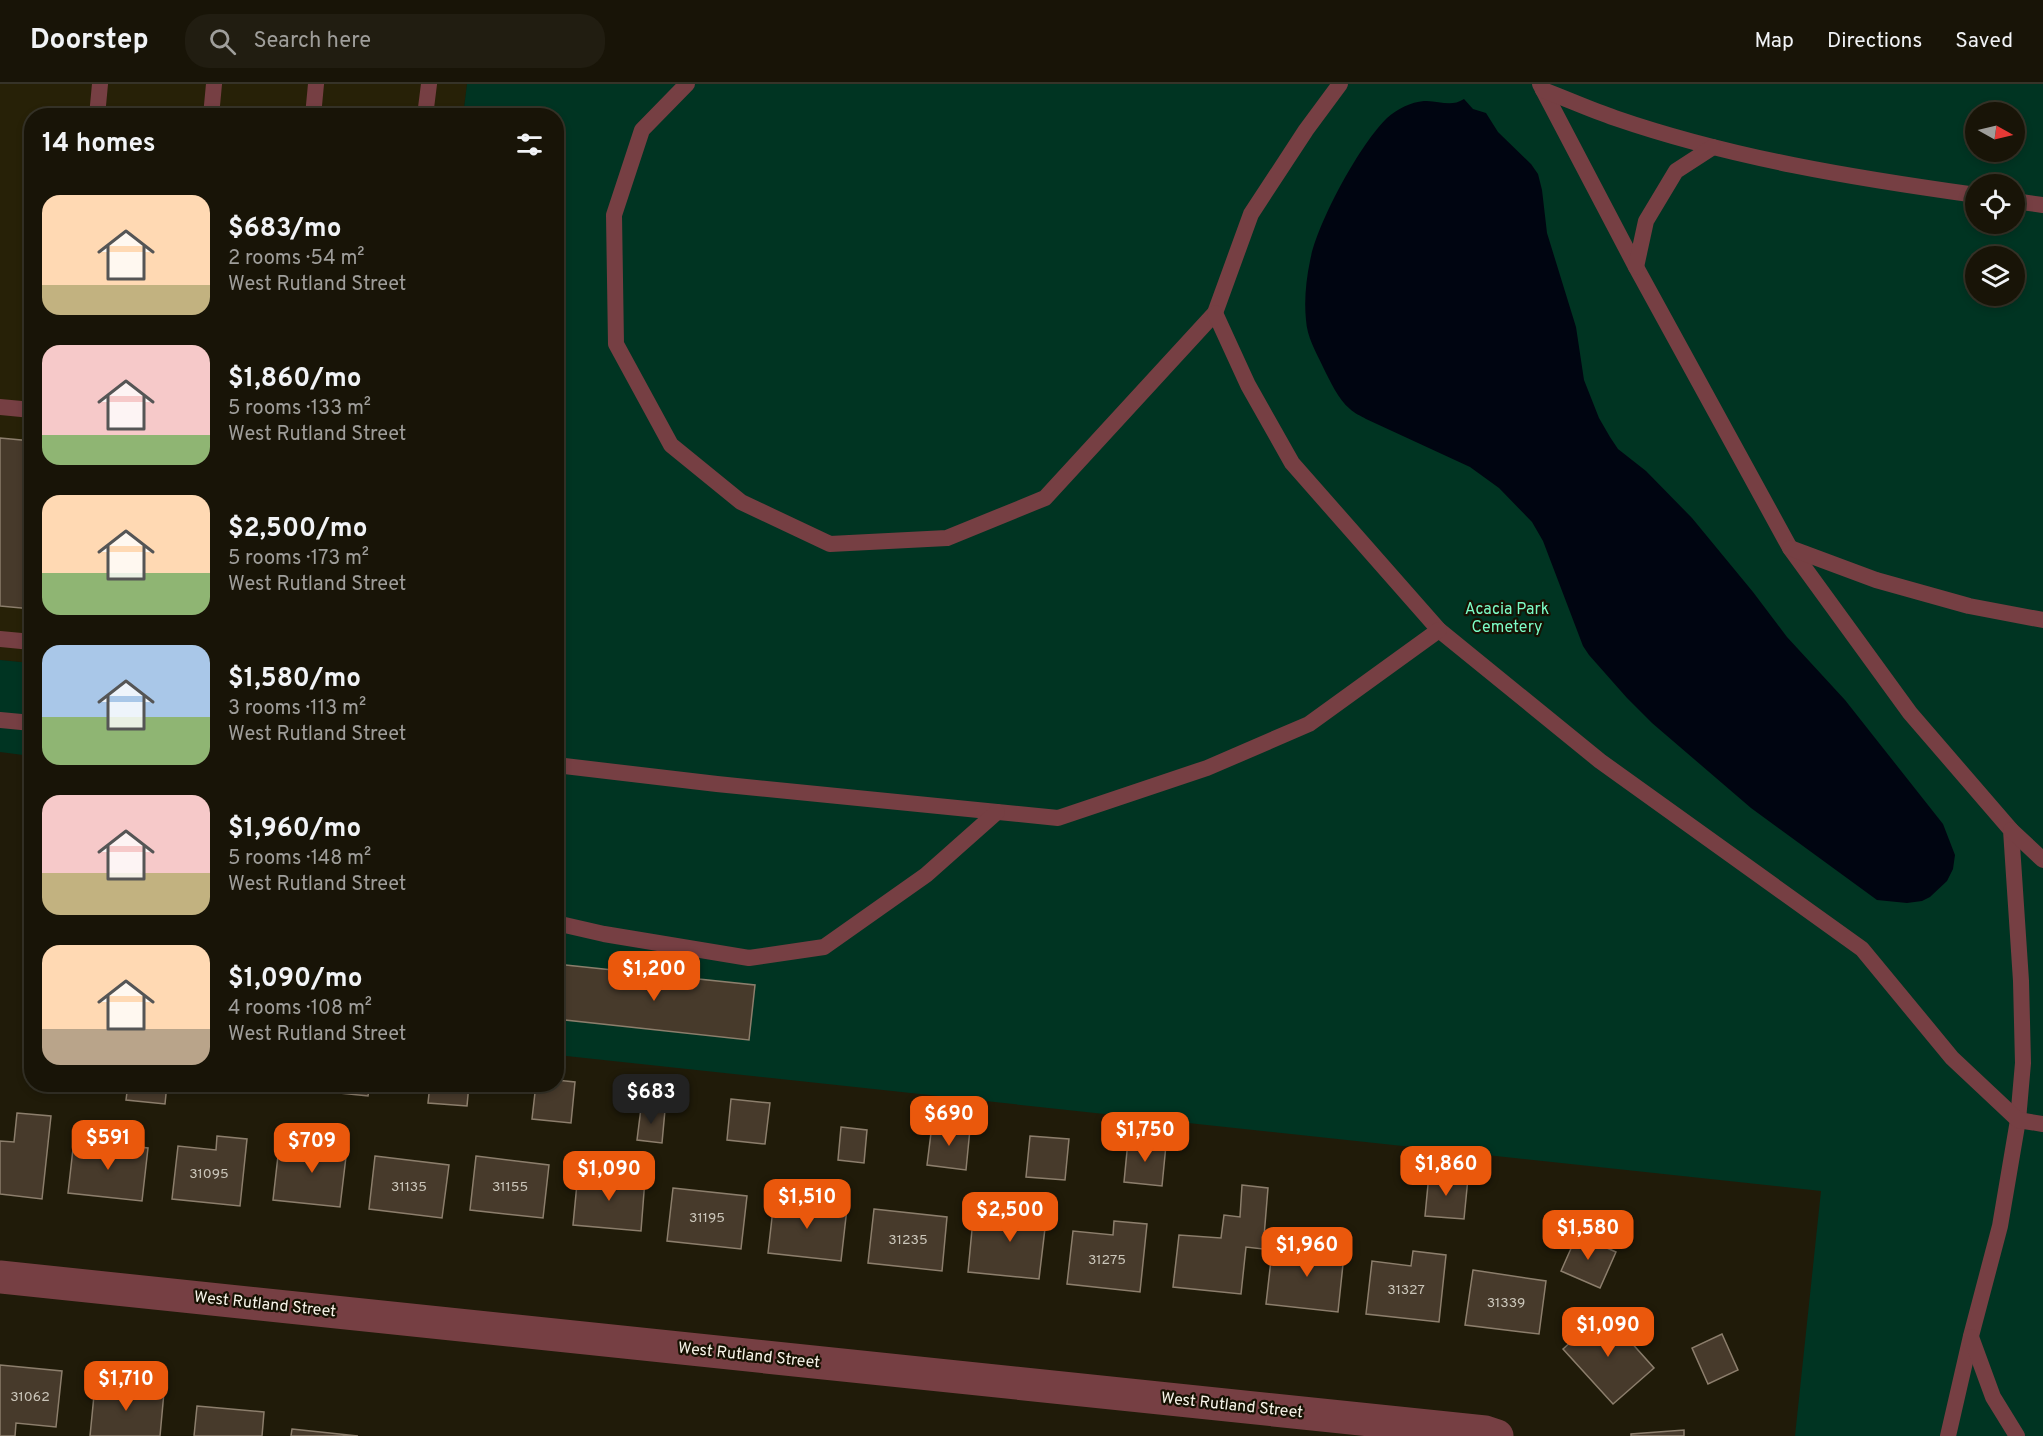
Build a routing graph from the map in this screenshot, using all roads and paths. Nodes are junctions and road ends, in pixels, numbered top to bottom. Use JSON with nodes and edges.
{"nodes":[{"id":1,"x":100,"y":84,"type":"edge"},
{"id":2,"x":214,"y":84,"type":"edge"},
{"id":3,"x":316,"y":84,"type":"edge"},
{"id":4,"x":429,"y":84,"type":"edge"},
{"id":5,"x":687,"y":84,"type":"edge"},
{"id":6,"x":1340,"y":84,"type":"edge"},
{"id":7,"x":1541,"y":87,"type":"edge"},
{"id":8,"x":98,"y":108,"type":"edge"},
{"id":9,"x":212,"y":108,"type":"edge"},
{"id":10,"x":314,"y":108,"type":"edge"},
{"id":11,"x":426,"y":108,"type":"edge"},
{"id":12,"x":1713,"y":147,"type":"junction"},
{"id":13,"x":1965,"y":193,"type":"edge"},
{"id":14,"x":2025,"y":203,"type":"edge"},
{"id":15,"x":2043,"y":205,"type":"edge"},
{"id":16,"x":1636,"y":267,"type":"junction"},
{"id":17,"x":1215,"y":313,"type":"junction"},
{"id":18,"x":0,"y":407,"type":"edge"},
{"id":19,"x":24,"y":409,"type":"edge"},
{"id":20,"x":1790,"y":549,"type":"junction"},
{"id":21,"x":2043,"y":620,"type":"edge"},
{"id":22,"x":1439,"y":630,"type":"junction"},
{"id":23,"x":0,"y":639,"type":"edge"},
{"id":24,"x":24,"y":641,"type":"edge"},
{"id":25,"x":0,"y":720,"type":"edge"},
{"id":26,"x":24,"y":722,"type":"edge"},
{"id":27,"x":564,"y":766,"type":"edge"},
{"id":28,"x":997,"y":812,"type":"junction"},
{"id":29,"x":2011,"y":830,"type":"junction"},
{"id":30,"x":2043,"y":860,"type":"edge"},
{"id":31,"x":564,"y":926,"type":"edge"},
{"id":32,"x":2018,"y":1120,"type":"junction"},
{"id":33,"x":2043,"y":1124,"type":"edge"},
{"id":34,"x":0,"y":1277,"type":"edge"},
{"id":35,"x":1971,"y":1336,"type":"junction"},
{"id":36,"x":1497,"y":1436,"type":"edge"},
{"id":37,"x":1948,"y":1436,"type":"edge"},
{"id":38,"x":2017,"y":1436,"type":"edge"}],
"edges":[{"from":1,"to":8,"type":"lane"},
{"from":2,"to":9,"type":"lane"},
{"from":3,"to":10,"type":"lane"},
{"from":4,"to":11,"type":"lane"},
{"from":5,"to":17,"type":"lane"},
{"from":6,"to":17,"type":"lane"},
{"from":7,"to":12,"type":"lane"},
{"from":7,"to":16,"type":"lane"},
{"from":12,"to":13,"type":"lane"},
{"from":12,"to":16,"type":"lane"},
{"from":14,"to":15,"type":"lane"},
{"from":16,"to":20,"type":"lane"},
{"from":17,"to":22,"type":"lane"},
{"from":18,"to":19,"type":"lane"},
{"from":20,"to":21,"type":"lane"},
{"from":20,"to":29,"type":"lane"},
{"from":22,"to":28,"type":"lane"},
{"from":22,"to":32,"type":"lane"},
{"from":23,"to":24,"type":"lane"},
{"from":25,"to":26,"type":"lane"},
{"from":27,"to":28,"type":"lane"},
{"from":28,"to":31,"type":"lane"},
{"from":29,"to":30,"type":"lane"},
{"from":29,"to":32,"type":"lane"},
{"from":32,"to":33,"type":"lane"},
{"from":32,"to":35,"type":"lane"},
{"from":34,"to":36,"type":"street","name":"West Rutland Street"},
{"from":35,"to":37,"type":"lane"},
{"from":35,"to":38,"type":"lane"}]}
